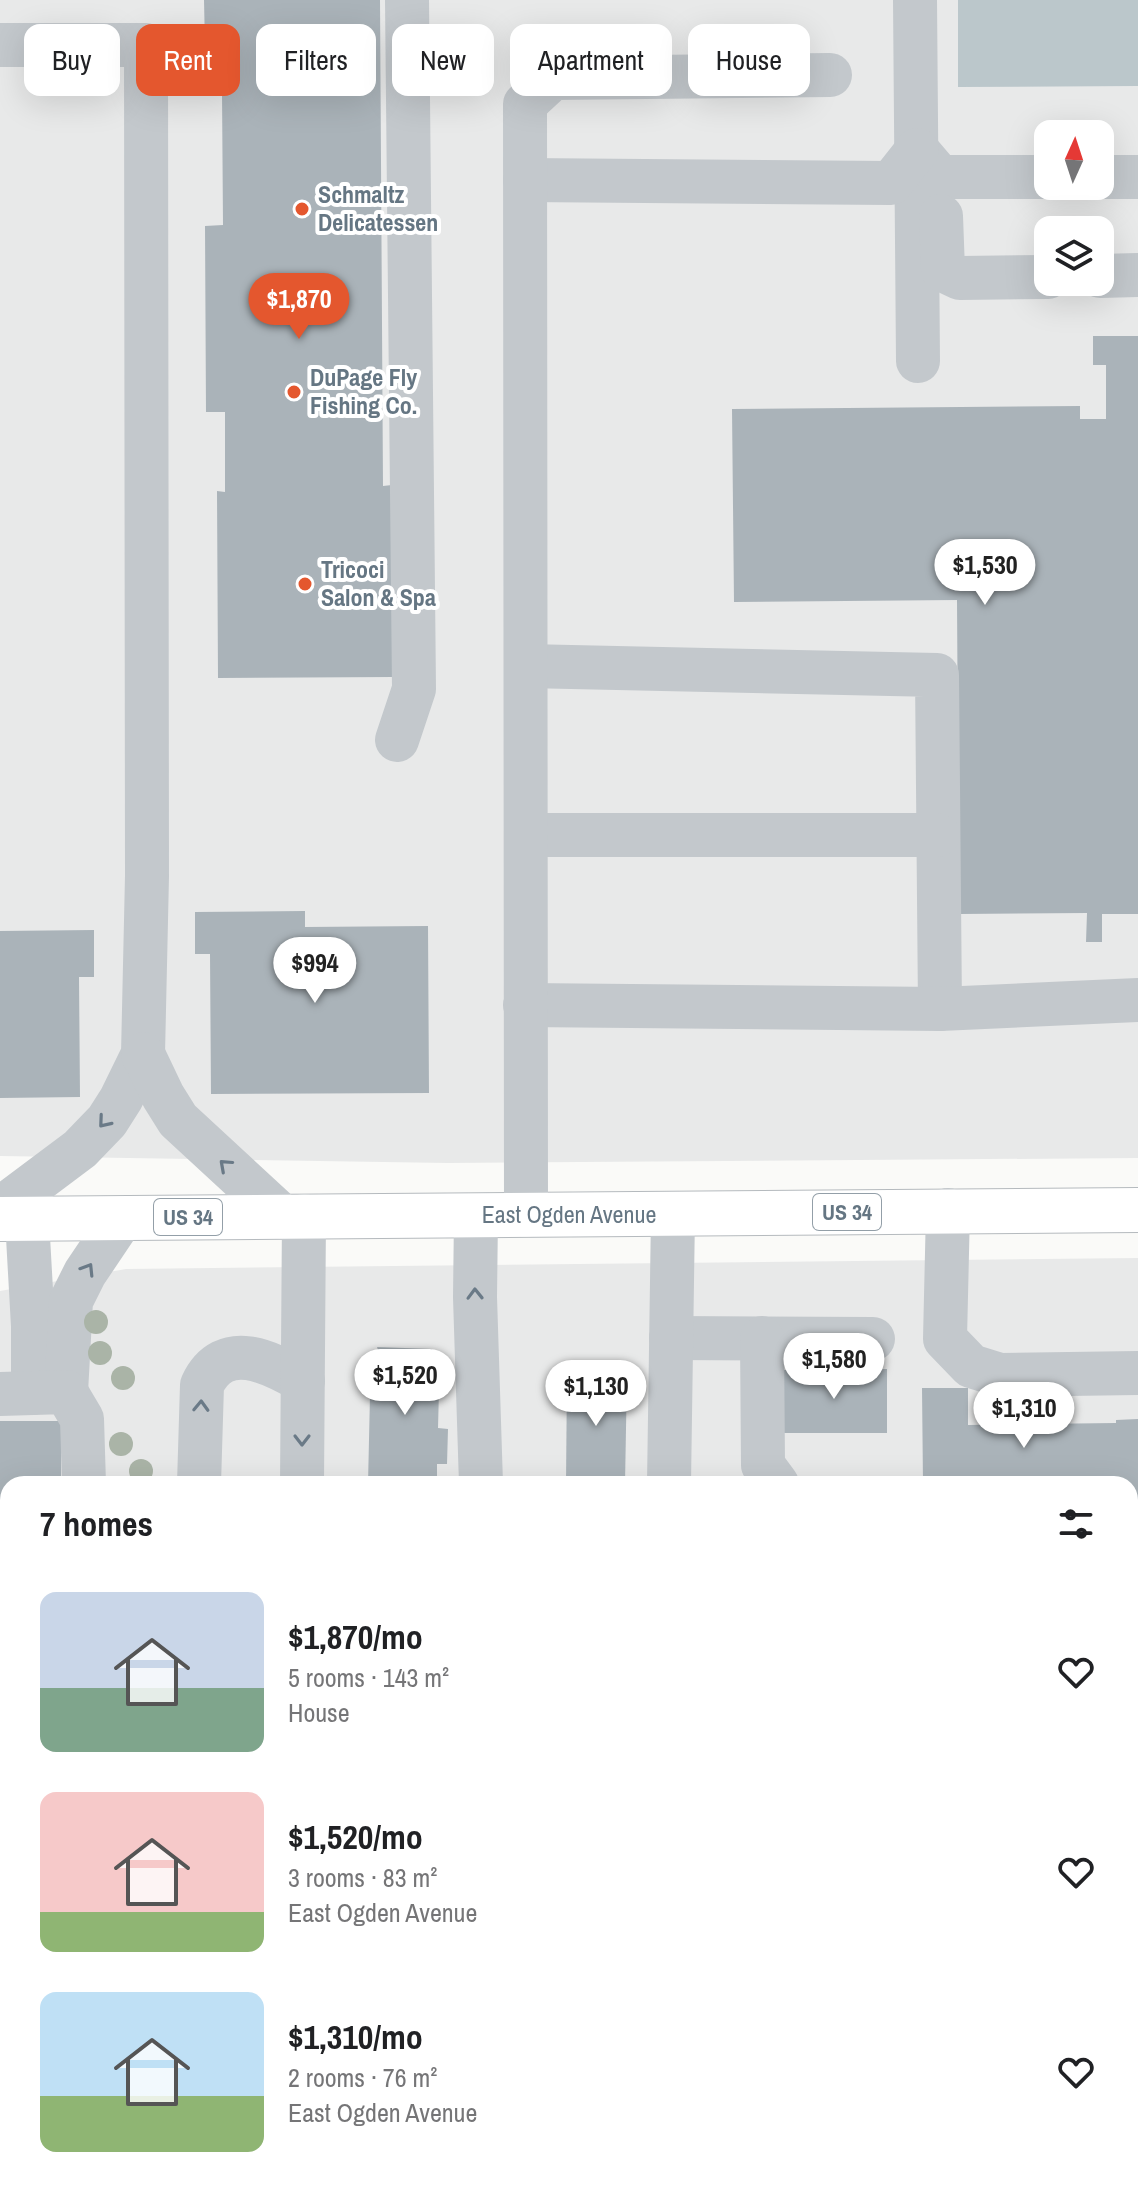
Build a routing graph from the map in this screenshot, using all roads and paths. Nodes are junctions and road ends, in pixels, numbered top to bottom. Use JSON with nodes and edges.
{"nodes":[{"id":1,"x":407,"y":0,"type":"edge"},
{"id":2,"x":915,"y":0,"type":"edge"},
{"id":3,"x":0,"y":45,"type":"edge"},
{"id":4,"x":830,"y":75,"type":"dead end"},
{"id":5,"x":928,"y":164,"type":"junction"},
{"id":6,"x":1034,"y":175,"type":"edge"},
{"id":7,"x":1114,"y":177,"type":"edge"},
{"id":8,"x":1138,"y":177,"type":"edge"},
{"id":9,"x":525,"y":180,"type":"junction"},
{"id":10,"x":1138,"y":275,"type":"edge"},
{"id":11,"x":1114,"y":276,"type":"edge"},
{"id":12,"x":1034,"y":277,"type":"edge"},
{"id":13,"x":918,"y":361,"type":"dead end"},
{"id":14,"x":526,"y":666,"type":"junction"},
{"id":15,"x":397,"y":740,"type":"dead end"},
{"id":16,"x":526,"y":835,"type":"junction"},
{"id":17,"x":938,"y":835,"type":"junction"},
{"id":18,"x":1138,"y":1000,"type":"edge"},
{"id":19,"x":525,"y":1005,"type":"junction"},
{"id":20,"x":940,"y":1009,"type":"junction"},
{"id":21,"x":143,"y":1054,"type":"junction"},
{"id":22,"x":948,"y":1210,"type":"junction"},
{"id":23,"x":1138,"y":1210,"type":"edge"},
{"id":24,"x":673,"y":1214,"type":"junction"},
{"id":25,"x":9,"y":1215,"type":"edge"},
{"id":26,"x":526,"y":1215,"type":"junction"},
{"id":27,"x":293,"y":1216,"type":"junction"},
{"id":28,"x":476,"y":1216,"type":"junction"},
{"id":29,"x":122,"y":1218,"type":"junction"},
{"id":30,"x":671,"y":1338,"type":"junction"},
{"id":31,"x":762,"y":1338,"type":"junction"},
{"id":32,"x":873,"y":1339,"type":"dead end"},
{"id":33,"x":477,"y":1356,"type":"junction"},
{"id":34,"x":1138,"y":1373,"type":"edge"},
{"id":35,"x":303,"y":1381,"type":"junction"},
{"id":36,"x":33,"y":1393,"type":"edge"},
{"id":37,"x":84,"y":1476,"type":"edge"},
{"id":38,"x":199,"y":1476,"type":"edge"},
{"id":39,"x":302,"y":1476,"type":"edge"},
{"id":40,"x":456,"y":1476,"type":"edge"},
{"id":41,"x":481,"y":1476,"type":"edge"},
{"id":42,"x":669,"y":1476,"type":"edge"},
{"id":43,"x":771,"y":1476,"type":"edge"}],
"edges":[{"from":1,"to":15,"type":"street"},
{"from":2,"to":5,"type":"street"},
{"from":3,"to":21,"type":"street"},
{"from":4,"to":9,"type":"street"},
{"from":5,"to":6,"type":"street"},
{"from":5,"to":9,"type":"street"},
{"from":5,"to":12,"type":"street"},
{"from":5,"to":13,"type":"street"},
{"from":7,"to":8,"type":"street"},
{"from":9,"to":14,"type":"street"},
{"from":10,"to":11,"type":"street"},
{"from":14,"to":16,"type":"street"},
{"from":14,"to":17,"type":"street"},
{"from":16,"to":17,"type":"street"},
{"from":16,"to":19,"type":"street"},
{"from":17,"to":20,"type":"street"},
{"from":18,"to":20,"type":"street"},
{"from":19,"to":20,"type":"street"},
{"from":19,"to":26,"type":"street"},
{"from":21,"to":25,"type":"street","one_way":true},
{"from":27,"to":21,"type":"street","one_way":true},
{"from":22,"to":23,"type":"main road","name":"East Ogden Avenue","number":"US 34"},
{"from":22,"to":24,"type":"main road","name":"East Ogden Avenue","number":"US 34"},
{"from":22,"to":34,"type":"street"},
{"from":24,"to":26,"type":"main road","name":"East Ogden Avenue","number":"US 34"},
{"from":24,"to":30,"type":"street"},
{"from":25,"to":29,"type":"main road","name":"East Ogden Avenue","number":"US 34"},
{"from":25,"to":36,"type":"street"},
{"from":26,"to":28,"type":"main road","name":"East Ogden Avenue","number":"US 34"},
{"from":27,"to":28,"type":"main road","name":"East Ogden Avenue","number":"US 34"},
{"from":27,"to":29,"type":"main road","name":"East Ogden Avenue","number":"US 34"},
{"from":27,"to":35,"type":"street"},
{"from":33,"to":28,"type":"street","one_way":true},
{"from":36,"to":29,"type":"street","one_way":true},
{"from":30,"to":31,"type":"street"},
{"from":30,"to":42,"type":"street"},
{"from":31,"to":32,"type":"street"},
{"from":31,"to":43,"type":"street"},
{"from":33,"to":40,"type":"street"},
{"from":33,"to":41,"type":"street"},
{"from":38,"to":35,"type":"street","one_way":true},
{"from":35,"to":39,"type":"street","one_way":true},
{"from":36,"to":37,"type":"street"}]}
